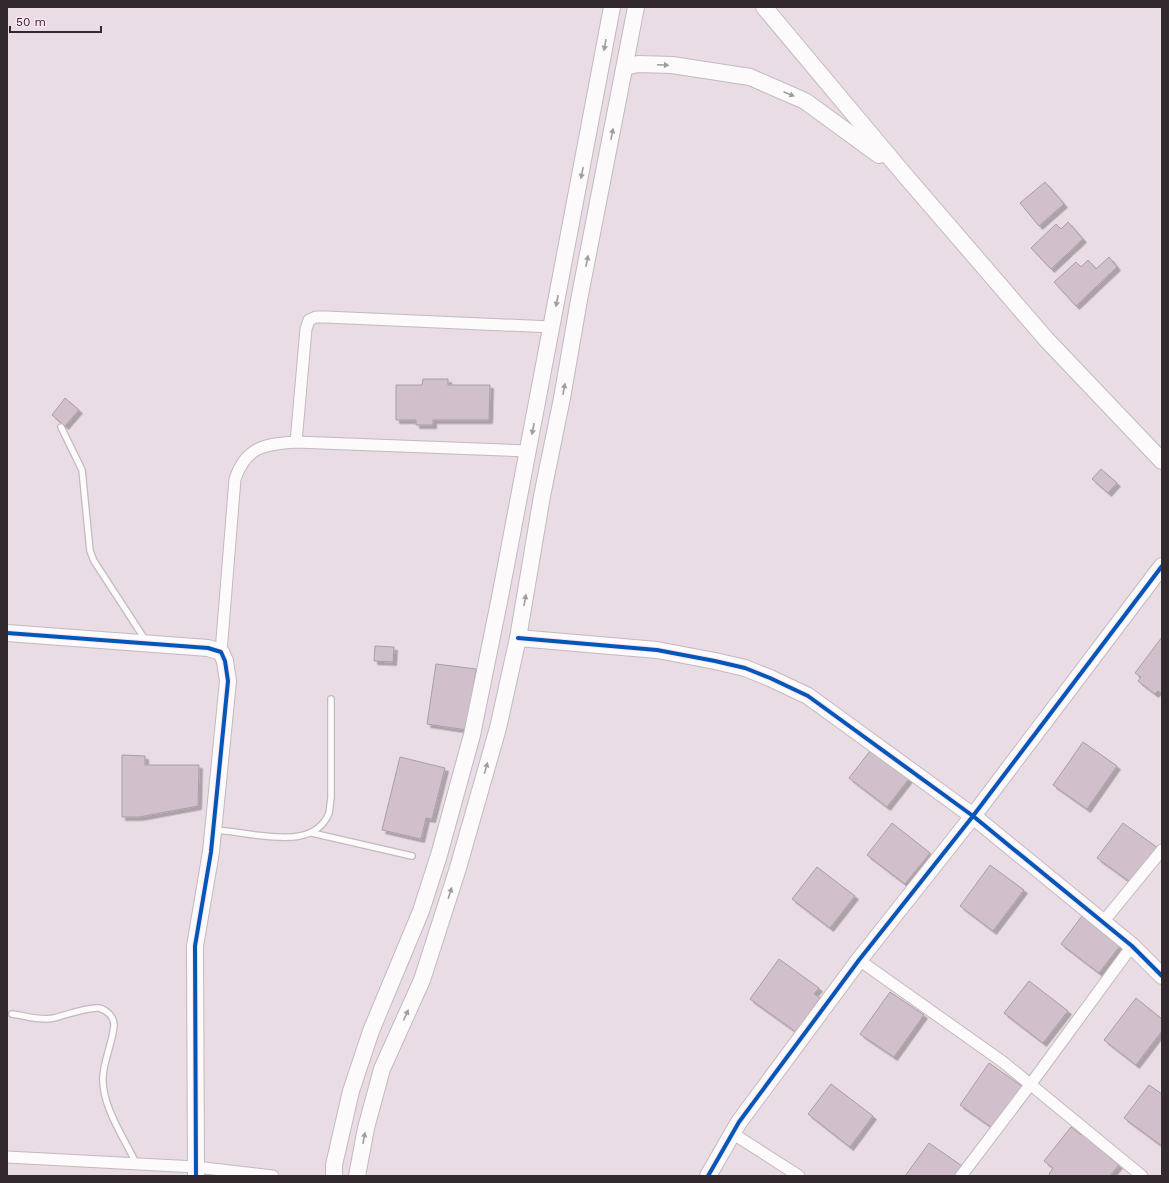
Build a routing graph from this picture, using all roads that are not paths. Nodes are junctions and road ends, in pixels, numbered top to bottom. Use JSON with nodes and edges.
{"nodes":[{"id":1,"x":612,"y":7,"type":"edge"},
{"id":2,"x":636,"y":7,"type":"edge"},
{"id":3,"x":764,"y":7,"type":"edge"},
{"id":4,"x":625,"y":67,"type":"junction"},
{"id":5,"x":903,"y":173,"type":"junction"},
{"id":6,"x":552,"y":327,"type":"junction"},
{"id":7,"x":61,"y":427,"type":"dead end"},
{"id":8,"x":296,"y":442,"type":"junction"},
{"id":9,"x":528,"y":451,"type":"junction"},
{"id":10,"x":1162,"y":461,"type":"edge"},
{"id":11,"x":1162,"y":566,"type":"edge"},
{"id":12,"x":7,"y":633,"type":"edge"},
{"id":13,"x":518,"y":638,"type":"junction"},
{"id":14,"x":148,"y":643,"type":"junction"},
{"id":15,"x":221,"y":652,"type":"junction"},
{"id":16,"x":331,"y":699,"type":"dead end"},
{"id":17,"x":973,"y":816,"type":"junction"},
{"id":18,"x":213,"y":829,"type":"junction"},
{"id":19,"x":312,"y":832,"type":"junction"},
{"id":20,"x":1162,"y":850,"type":"edge"},
{"id":21,"x":412,"y":856,"type":"dead end"},
{"id":22,"x":1103,"y":922,"type":"junction"},
{"id":23,"x":1132,"y":946,"type":"junction"},
{"id":24,"x":859,"y":960,"type":"junction"},
{"id":25,"x":1162,"y":976,"type":"edge"},
{"id":26,"x":12,"y":1014,"type":"dead end"},
{"id":27,"x":1030,"y":1085,"type":"junction"},
{"id":28,"x":732,"y":1133,"type":"junction"},
{"id":29,"x":7,"y":1157,"type":"edge"},
{"id":30,"x":137,"y":1164,"type":"junction"},
{"id":31,"x":196,"y":1171,"type":"edge"},
{"id":32,"x":273,"y":1176,"type":"edge"},
{"id":33,"x":334,"y":1176,"type":"edge"},
{"id":34,"x":357,"y":1176,"type":"edge"},
{"id":35,"x":708,"y":1176,"type":"edge"},
{"id":36,"x":799,"y":1176,"type":"edge"},
{"id":37,"x":961,"y":1176,"type":"edge"},
{"id":38,"x":1142,"y":1176,"type":"edge"}],
"edges":[{"from":1,"to":6,"type":"main road","one_way":true},
{"from":2,"to":4,"type":"main road"},
{"from":3,"to":5,"type":"main road"},
{"from":4,"to":5,"type":"main road","one_way":true},
{"from":13,"to":4,"type":"main road","one_way":true},
{"from":5,"to":10,"type":"main road"},
{"from":6,"to":8,"type":"street"},
{"from":6,"to":9,"type":"main road","one_way":true},
{"from":7,"to":14,"type":"lane"},
{"from":8,"to":9,"type":"street"},
{"from":8,"to":15,"type":"street"},
{"from":9,"to":33,"type":"main road"},
{"from":11,"to":17,"type":"main road"},
{"from":12,"to":14,"type":"main road"},
{"from":13,"to":17,"type":"main road"},
{"from":34,"to":13,"type":"main road","one_way":true},
{"from":14,"to":15,"type":"main road"},
{"from":15,"to":18,"type":"main road"},
{"from":16,"to":19,"type":"lane"},
{"from":17,"to":22,"type":"main road"},
{"from":17,"to":24,"type":"main road"},
{"from":18,"to":19,"type":"lane"},
{"from":18,"to":31,"type":"main road"},
{"from":19,"to":21,"type":"lane"},
{"from":20,"to":22,"type":"street"},
{"from":22,"to":23,"type":"main road"},
{"from":23,"to":25,"type":"main road"},
{"from":23,"to":27,"type":"street"},
{"from":24,"to":27,"type":"street"},
{"from":24,"to":28,"type":"main road"},
{"from":26,"to":30,"type":"lane"},
{"from":27,"to":37,"type":"street"},
{"from":27,"to":38,"type":"street"},
{"from":28,"to":35,"type":"main road"},
{"from":28,"to":36,"type":"street"},
{"from":29,"to":30,"type":"street"},
{"from":30,"to":31,"type":"street"},
{"from":31,"to":32,"type":"street"}]}
